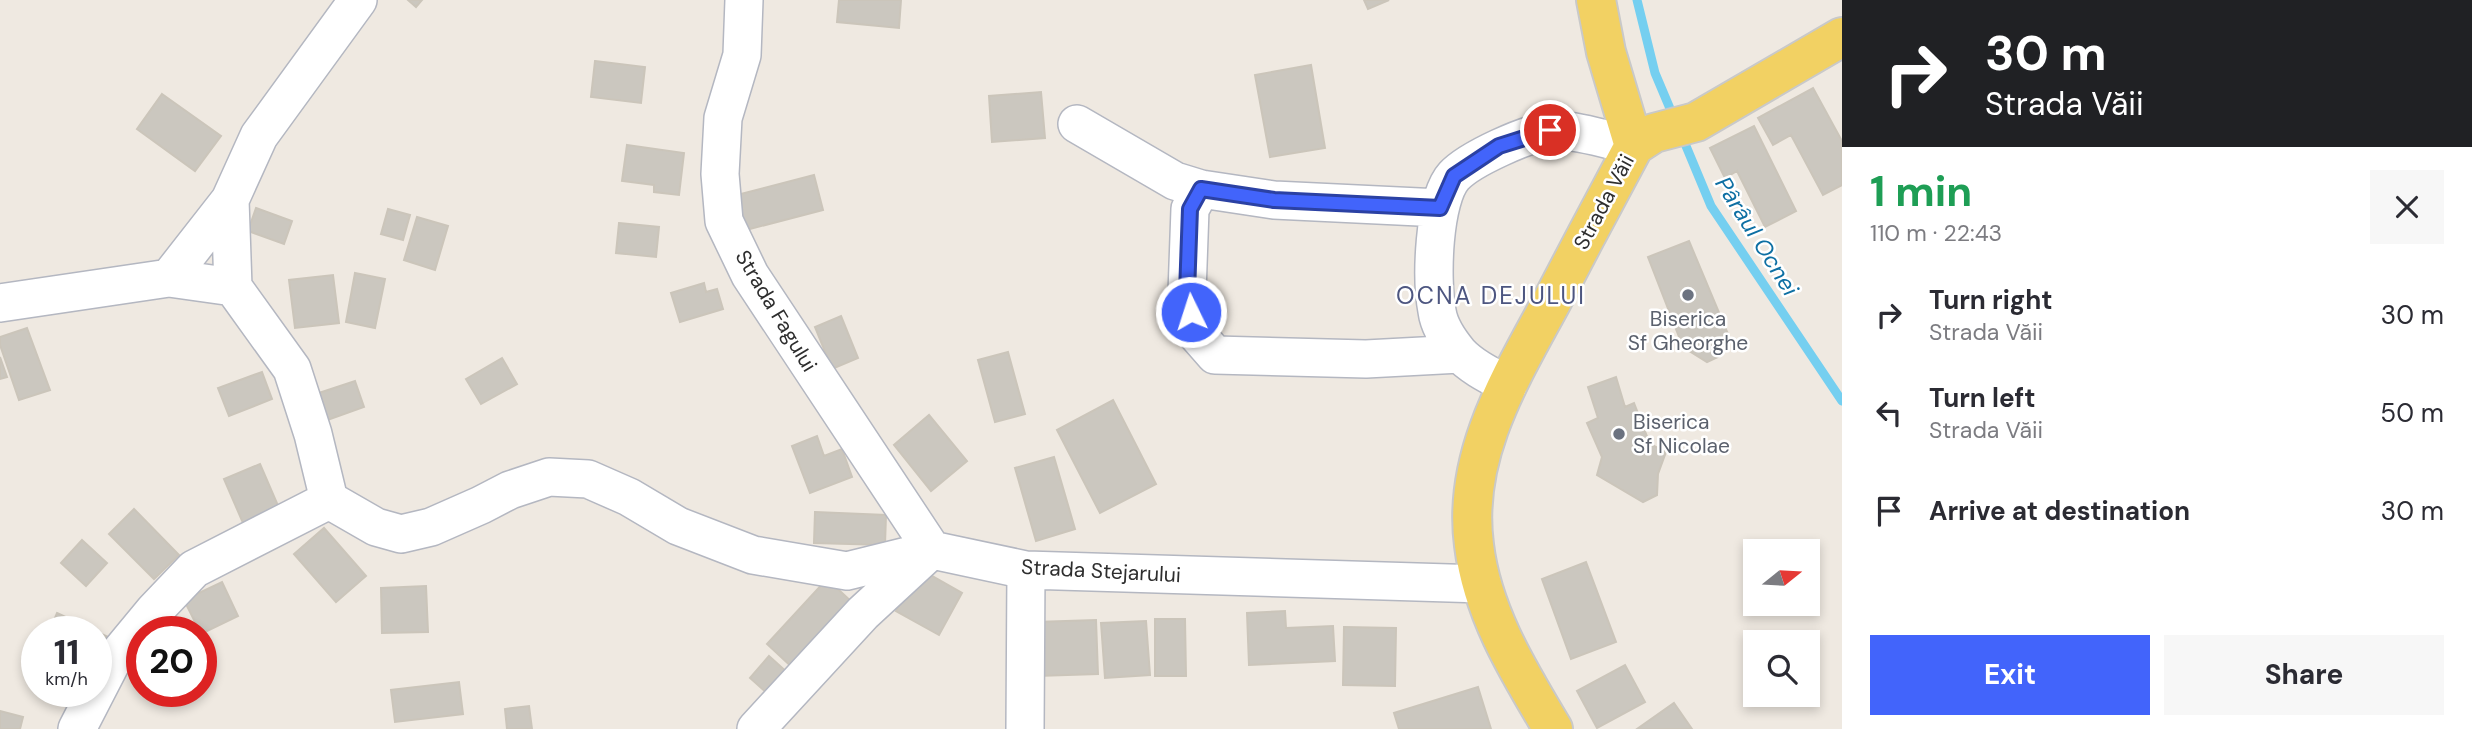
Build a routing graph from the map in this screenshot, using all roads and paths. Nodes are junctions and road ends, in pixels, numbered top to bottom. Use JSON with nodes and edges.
{"nodes":[{"id":1,"x":358,"y":0,"type":"edge"},
{"id":2,"x":744,"y":0,"type":"edge"},
{"id":3,"x":1596,"y":0,"type":"edge"},
{"id":4,"x":1842,"y":37,"type":"edge"},
{"id":5,"x":1077,"y":124,"type":"dead end"},
{"id":6,"x":1644,"y":139,"type":"junction"},
{"id":7,"x":1201,"y":189,"type":"junction"},
{"id":8,"x":230,"y":200,"type":"junction"},
{"id":9,"x":1440,"y":208,"type":"junction"},
{"id":10,"x":169,"y":278,"type":"junction"},
{"id":11,"x":233,"y":287,"type":"junction"},
{"id":12,"x":0,"y":303,"type":"edge"},
{"id":13,"x":1460,"y":354,"type":"junction"},
{"id":14,"x":1508,"y":385,"type":"junction"},
{"id":15,"x":329,"y":500,"type":"junction"},
{"id":16,"x":932,"y":550,"type":"junction"},
{"id":17,"x":1027,"y":570,"type":"junction"},
{"id":18,"x":1482,"y":584,"type":"junction"},
{"id":19,"x":77,"y":729,"type":"edge"},
{"id":20,"x":756,"y":729,"type":"edge"},
{"id":21,"x":1026,"y":729,"type":"edge"},
{"id":22,"x":1553,"y":729,"type":"edge"}],
"edges":[{"from":1,"to":8,"type":"street"},
{"from":2,"to":16,"type":"street","name":"Strada Fagului"},
{"from":3,"to":6,"type":"main road"},
{"from":4,"to":6,"type":"main road"},
{"from":5,"to":7,"type":"street"},
{"from":6,"to":9,"type":"street","name":"Strada Văii"},
{"from":6,"to":14,"type":"main road","name":"Strada Văii"},
{"from":7,"to":9,"type":"street"},
{"from":7,"to":13,"type":"street"},
{"from":8,"to":10,"type":"street"},
{"from":8,"to":11,"type":"street"},
{"from":9,"to":13,"type":"street","name":"Strada Văii"},
{"from":10,"to":11,"type":"street"},
{"from":10,"to":12,"type":"street"},
{"from":11,"to":15,"type":"street"},
{"from":13,"to":14,"type":"street","name":"Strada Văii"},
{"from":14,"to":18,"type":"main road","name":"Strada Văii"},
{"from":15,"to":16,"type":"street"},
{"from":15,"to":19,"type":"street"},
{"from":16,"to":17,"type":"street","name":"Strada Stejarului"},
{"from":16,"to":20,"type":"street"},
{"from":17,"to":18,"type":"street","name":"Strada Stejarului"},
{"from":17,"to":21,"type":"street"},
{"from":18,"to":22,"type":"main road","name":"Strada Văii"}]}
